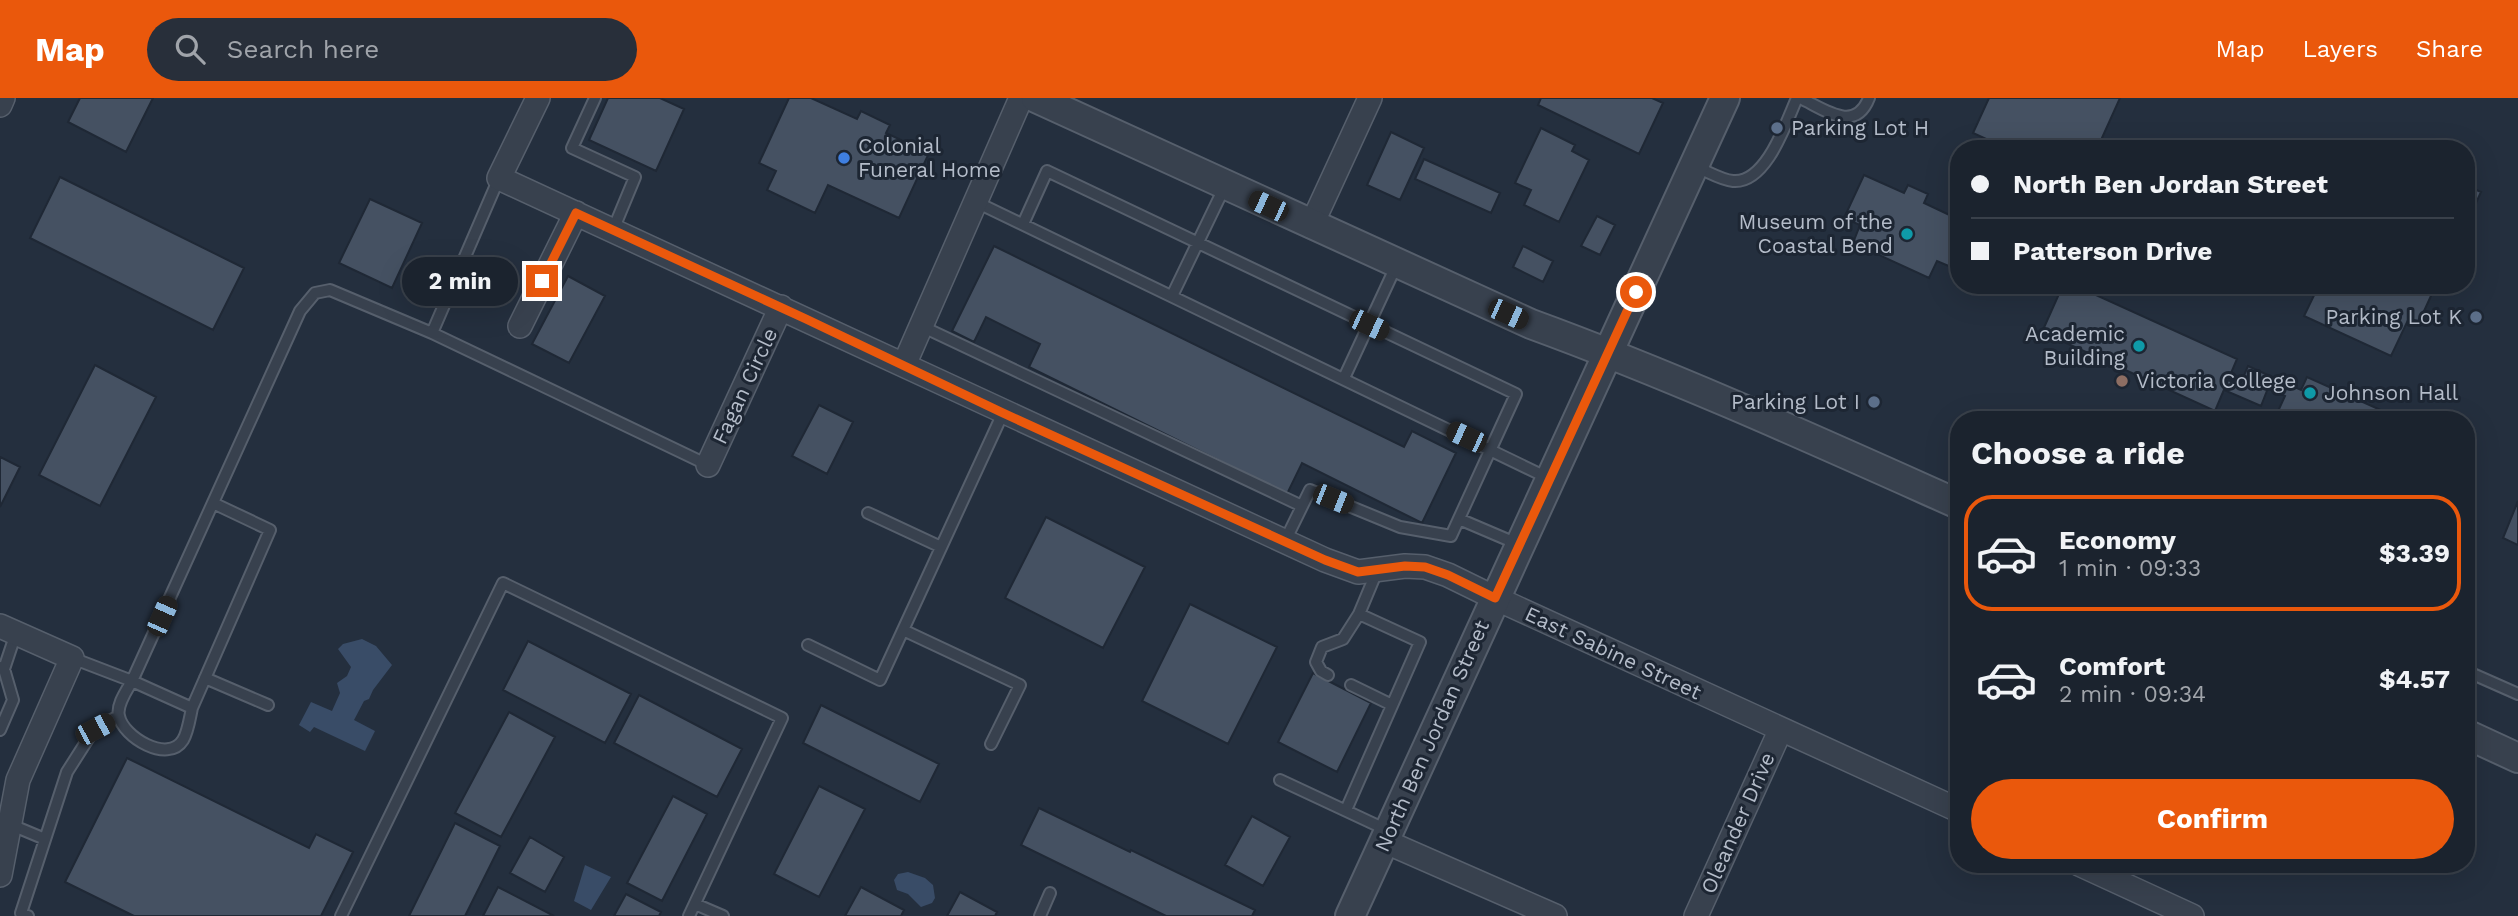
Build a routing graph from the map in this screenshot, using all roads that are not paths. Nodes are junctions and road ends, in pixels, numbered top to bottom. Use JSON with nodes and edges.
{"nodes":[{"id":1,"x":4,"y":98,"type":"edge"},
{"id":2,"x":538,"y":98,"type":"edge"},
{"id":3,"x":595,"y":98,"type":"edge"},
{"id":4,"x":1021,"y":98,"type":"edge"},
{"id":5,"x":1036,"y":98,"type":"edge"},
{"id":6,"x":1370,"y":98,"type":"edge"},
{"id":7,"x":1725,"y":98,"type":"edge"},
{"id":8,"x":1799,"y":98,"type":"edge"},
{"id":9,"x":1869,"y":98,"type":"edge"},
{"id":10,"x":0,"y":105,"type":"edge"},
{"id":11,"x":1693,"y":166,"type":"junction"},
{"id":12,"x":499,"y":178,"type":"junction"},
{"id":13,"x":1225,"y":186,"type":"junction"},
{"id":14,"x":976,"y":202,"type":"junction"},
{"id":15,"x":576,"y":213,"type":"junction"},
{"id":16,"x":1023,"y":224,"type":"junction"},
{"id":17,"x":1311,"y":226,"type":"junction"},
{"id":18,"x":613,"y":230,"type":"junction"},
{"id":19,"x":1198,"y":243,"type":"junction"},
{"id":20,"x":1397,"y":264,"type":"junction"},
{"id":21,"x":1172,"y":296,"type":"junction"},
{"id":22,"x":781,"y":307,"type":"junction"},
{"id":23,"x":1369,"y":325,"type":"junction"},
{"id":24,"x":520,"y":326,"type":"dead end"},
{"id":25,"x":921,"y":326,"type":"junction"},
{"id":26,"x":432,"y":332,"type":"junction"},
{"id":27,"x":1608,"y":353,"type":"junction"},
{"id":28,"x":904,"y":365,"type":"junction"},
{"id":29,"x":1344,"y":379,"type":"junction"},
{"id":30,"x":1003,"y":413,"type":"junction"},
{"id":31,"x":1490,"y":449,"type":"junction"},
{"id":32,"x":708,"y":465,"type":"joint"},
{"id":33,"x":1551,"y":479,"type":"junction"},
{"id":34,"x":1950,"y":501,"type":"edge"},
{"id":35,"x":213,"y":503,"type":"junction"},
{"id":36,"x":1302,"y":506,"type":"junction"},
{"id":37,"x":868,"y":513,"type":"dead end"},
{"id":38,"x":1459,"y":519,"type":"junction"},
{"id":39,"x":1285,"y":541,"type":"junction"},
{"id":40,"x":1520,"y":545,"type":"junction"},
{"id":41,"x":941,"y":547,"type":"junction"},
{"id":42,"x":1377,"y":571,"type":"junction"},
{"id":43,"x":1495,"y":598,"type":"junction"},
{"id":44,"x":1359,"y":614,"type":"junction"},
{"id":45,"x":8,"y":629,"type":"edge"},
{"id":46,"x":903,"y":630,"type":"junction"},
{"id":47,"x":808,"y":645,"type":"dead end"},
{"id":48,"x":72,"y":658,"type":"junction"},
{"id":49,"x":2,"y":668,"type":"edge"},
{"id":50,"x":1328,"y":675,"type":"dead end"},
{"id":51,"x":2475,"y":675,"type":"edge"},
{"id":52,"x":205,"y":678,"type":"junction"},
{"id":53,"x":132,"y":681,"type":"junction"},
{"id":54,"x":1351,"y":685,"type":"dead end"},
{"id":55,"x":2518,"y":694,"type":"edge"},
{"id":56,"x":268,"y":705,"type":"dead end"},
{"id":57,"x":1392,"y":705,"type":"junction"},
{"id":58,"x":192,"y":708,"type":"junction"},
{"id":59,"x":119,"y":716,"type":"junction"},
{"id":60,"x":0,"y":730,"type":"edge"},
{"id":61,"x":1780,"y":731,"type":"junction"},
{"id":62,"x":2475,"y":738,"type":"edge"},
{"id":63,"x":991,"y":744,"type":"dead end"},
{"id":64,"x":2518,"y":758,"type":"edge"},
{"id":65,"x":1280,"y":780,"type":"dead end"},
{"id":66,"x":1950,"y":806,"type":"edge"},
{"id":67,"x":1346,"y":810,"type":"junction"},
{"id":68,"x":9,"y":824,"type":"junction"},
{"id":69,"x":1387,"y":836,"type":"junction"},
{"id":70,"x":45,"y":839,"type":"junction"},
{"id":71,"x":2099,"y":873,"type":"edge"},
{"id":72,"x":0,"y":875,"type":"edge"},
{"id":73,"x":1050,"y":893,"type":"dead end"},
{"id":74,"x":695,"y":904,"type":"junction"},
{"id":75,"x":28,"y":916,"type":"edge"},
{"id":76,"x":341,"y":916,"type":"edge"},
{"id":77,"x":689,"y":916,"type":"edge"},
{"id":78,"x":723,"y":916,"type":"edge"},
{"id":79,"x":1040,"y":916,"type":"edge"},
{"id":80,"x":1350,"y":916,"type":"edge"},
{"id":81,"x":1555,"y":916,"type":"edge"},
{"id":82,"x":1696,"y":916,"type":"edge"},
{"id":83,"x":2192,"y":916,"type":"edge"}],
"edges":[{"from":1,"to":10,"type":"street"},
{"from":2,"to":12,"type":"street"},
{"from":3,"to":18,"type":"lane"},
{"from":4,"to":14,"type":"street"},
{"from":5,"to":13,"type":"street"},
{"from":6,"to":17,"type":"street"},
{"from":7,"to":11,"type":"street","name":"North Ben Jordan Street"},
{"from":8,"to":9,"type":"lane"},
{"from":8,"to":11,"type":"lane"},
{"from":11,"to":27,"type":"street","name":"North Ben Jordan Street"},
{"from":12,"to":15,"type":"street","name":"East Sabine Street"},
{"from":12,"to":26,"type":"lane"},
{"from":13,"to":17,"type":"street"},
{"from":13,"to":19,"type":"lane"},
{"from":14,"to":16,"type":"lane"},
{"from":14,"to":25,"type":"street"},
{"from":15,"to":18,"type":"street","name":"East Sabine Street"},
{"from":15,"to":24,"type":"street"},
{"from":16,"to":19,"type":"lane"},
{"from":16,"to":21,"type":"lane"},
{"from":17,"to":20,"type":"street"},
{"from":18,"to":22,"type":"street","name":"East Sabine Street"},
{"from":19,"to":21,"type":"lane"},
{"from":19,"to":23,"type":"lane"},
{"from":20,"to":23,"type":"lane"},
{"from":20,"to":27,"type":"street"},
{"from":21,"to":29,"type":"lane"},
{"from":22,"to":28,"type":"street","name":"East Sabine Street"},
{"from":22,"to":32,"type":"street","name":"Fagan Circle"},
{"from":23,"to":29,"type":"lane"},
{"from":23,"to":31,"type":"lane"},
{"from":25,"to":28,"type":"street"},
{"from":25,"to":36,"type":"lane"},
{"from":26,"to":32,"type":"lane"},
{"from":26,"to":35,"type":"lane"},
{"from":27,"to":33,"type":"street","name":"North Ben Jordan Street"},
{"from":27,"to":34,"type":"street"},
{"from":28,"to":30,"type":"street","name":"East Sabine Street"},
{"from":29,"to":31,"type":"lane"},
{"from":30,"to":39,"type":"street","name":"East Sabine Street"},
{"from":30,"to":41,"type":"lane"},
{"from":31,"to":33,"type":"lane"},
{"from":31,"to":38,"type":"lane"},
{"from":33,"to":40,"type":"street","name":"North Ben Jordan Street"},
{"from":35,"to":52,"type":"lane"},
{"from":35,"to":53,"type":"lane"},
{"from":36,"to":38,"type":"lane"},
{"from":36,"to":39,"type":"lane"},
{"from":37,"to":41,"type":"lane"},
{"from":38,"to":40,"type":"lane"},
{"from":39,"to":42,"type":"street","name":"East Sabine Street"},
{"from":40,"to":43,"type":"street","name":"North Ben Jordan Street"},
{"from":41,"to":46,"type":"lane"},
{"from":42,"to":43,"type":"street","name":"East Sabine Street"},
{"from":42,"to":44,"type":"lane"},
{"from":43,"to":61,"type":"street","name":"East Sabine Street"},
{"from":43,"to":69,"type":"street","name":"North Ben Jordan Street"},
{"from":44,"to":50,"type":"lane"},
{"from":44,"to":57,"type":"lane"},
{"from":45,"to":48,"type":"street"},
{"from":45,"to":49,"type":"lane"},
{"from":46,"to":47,"type":"lane"},
{"from":46,"to":63,"type":"lane"},
{"from":48,"to":53,"type":"lane"},
{"from":48,"to":68,"type":"street"},
{"from":49,"to":60,"type":"lane"},
{"from":51,"to":55,"type":"lane"},
{"from":52,"to":56,"type":"lane"},
{"from":52,"to":58,"type":"lane"},
{"from":53,"to":58,"type":"lane"},
{"from":53,"to":59,"type":"lane"},
{"from":54,"to":57,"type":"lane"},
{"from":57,"to":67,"type":"lane"},
{"from":58,"to":59,"type":"lane"},
{"from":59,"to":70,"type":"lane"},
{"from":61,"to":66,"type":"street","name":"East Sabine Street"},
{"from":61,"to":82,"type":"street","name":"Oleander Drive"},
{"from":62,"to":64,"type":"street"},
{"from":65,"to":67,"type":"lane"},
{"from":67,"to":69,"type":"lane"},
{"from":68,"to":70,"type":"lane"},
{"from":68,"to":72,"type":"street"},
{"from":69,"to":80,"type":"street","name":"North Ben Jordan Street"},
{"from":69,"to":81,"type":"street"},
{"from":70,"to":75,"type":"lane"},
{"from":71,"to":83,"type":"street"},
{"from":73,"to":79,"type":"lane"},
{"from":74,"to":76,"type":"lane"},
{"from":74,"to":77,"type":"lane"},
{"from":74,"to":78,"type":"lane"}]}
